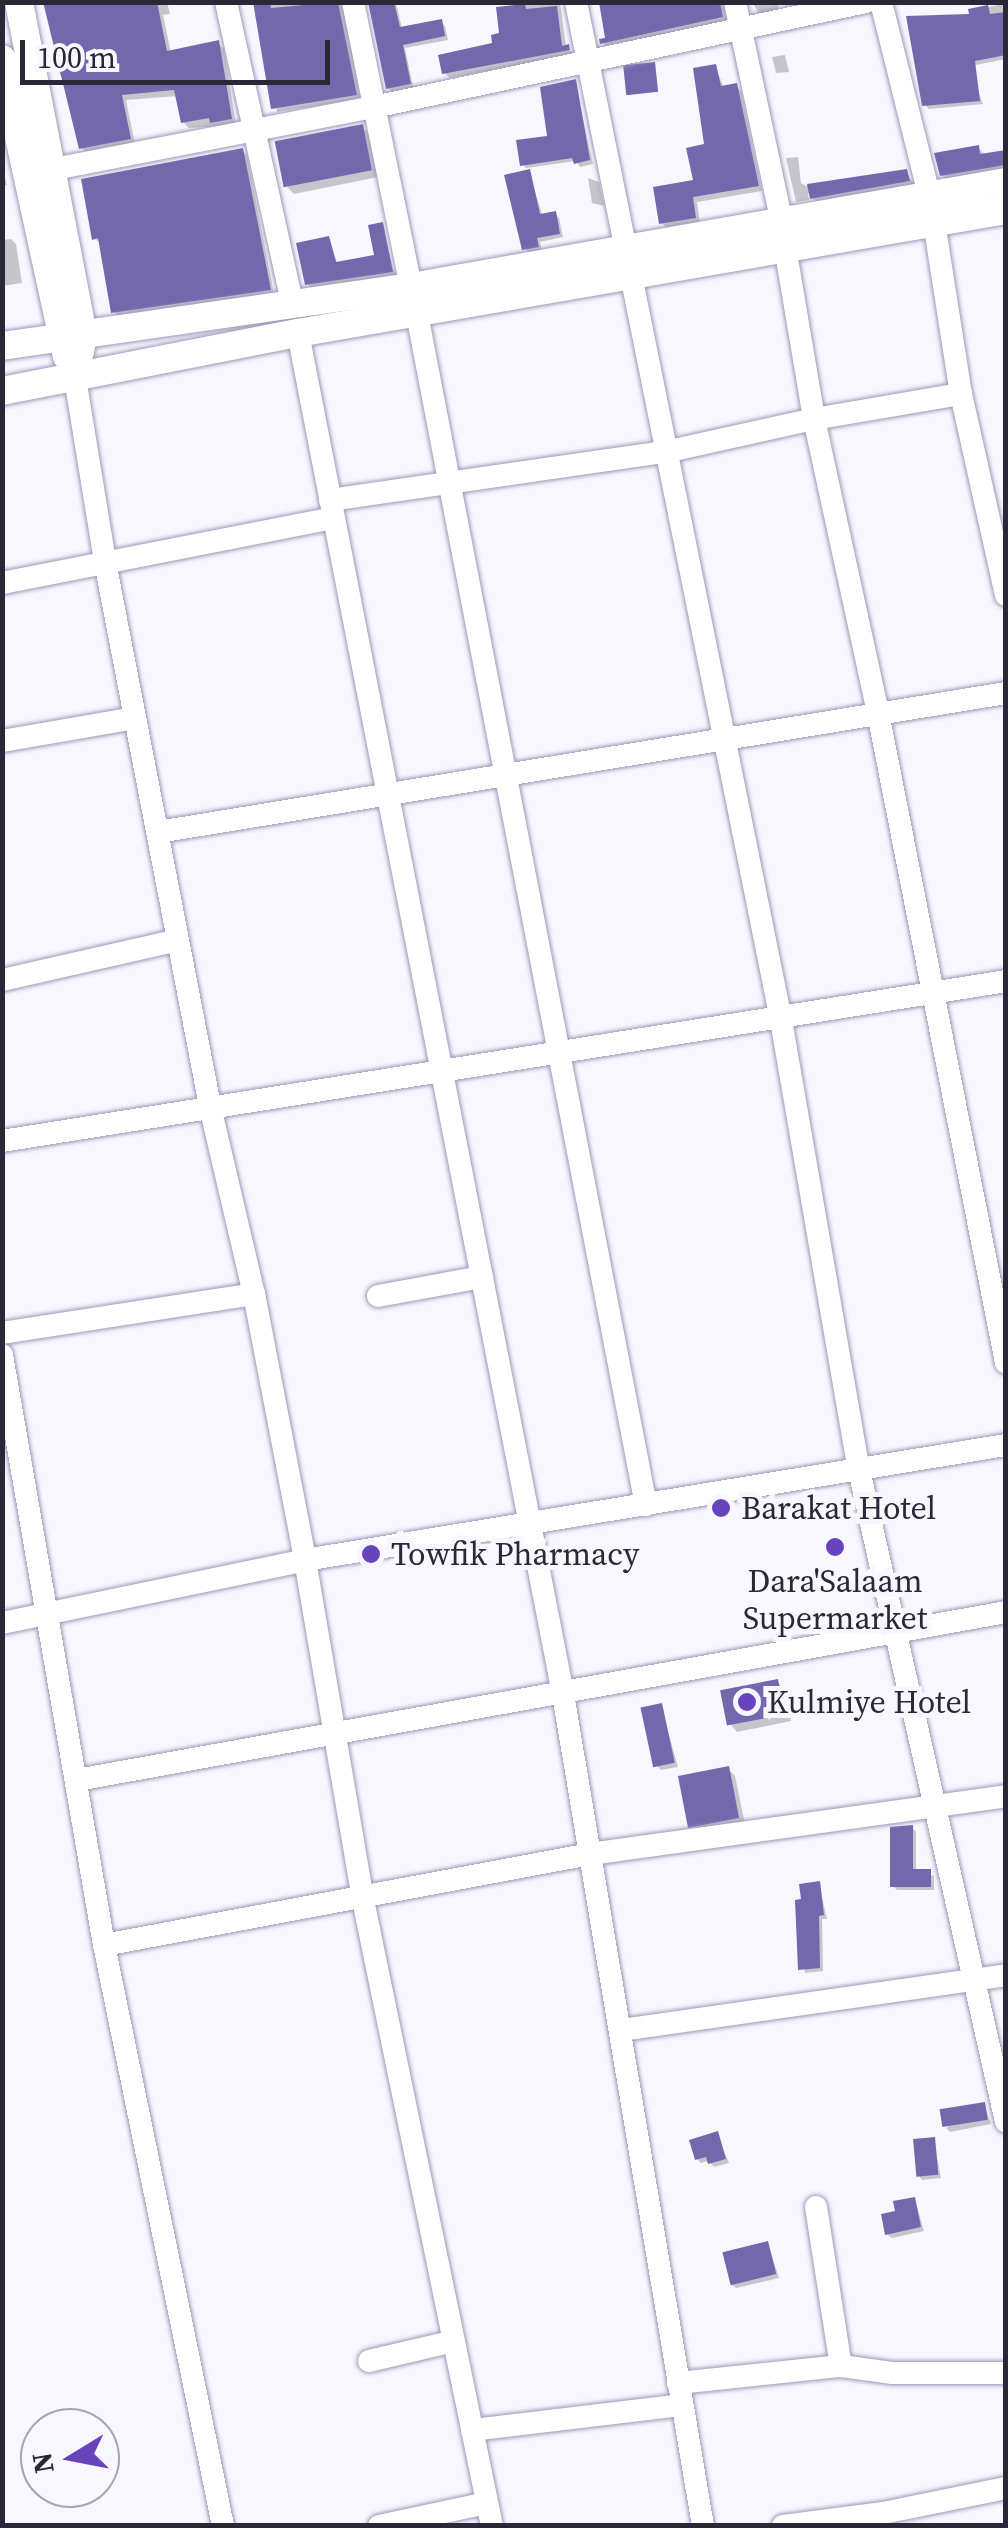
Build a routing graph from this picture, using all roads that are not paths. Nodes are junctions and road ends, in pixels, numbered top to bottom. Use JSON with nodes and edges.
{"nodes":[{"id":1,"x":19,"y":2,"type":"edge"},
{"id":2,"x":226,"y":2,"type":"edge"},
{"id":3,"x":353,"y":2,"type":"edge"},
{"id":4,"x":576,"y":2,"type":"edge"},
{"id":5,"x":735,"y":2,"type":"edge"},
{"id":6,"x":866,"y":2,"type":"edge"},
{"id":7,"x":881,"y":2,"type":"edge"},
{"id":8,"x":741,"y":29,"type":"junction"},
{"id":9,"x":2,"y":59,"type":"edge"},
{"id":10,"x":586,"y":62,"type":"junction"},
{"id":11,"x":374,"y":108,"type":"junction"},
{"id":12,"x":251,"y":130,"type":"junction"},
{"id":13,"x":54,"y":169,"type":"junction"},
{"id":14,"x":1006,"y":182,"type":"edge"},
{"id":15,"x":931,"y":208,"type":"junction"},
{"id":16,"x":1006,"y":210,"type":"edge"},
{"id":17,"x":781,"y":218,"type":"junction"},
{"id":18,"x":785,"y":247,"type":"junction"},
{"id":19,"x":628,"y":261,"type":"junction"},
{"id":20,"x":414,"y":301,"type":"junction"},
{"id":21,"x":295,"y":320,"type":"junction"},
{"id":22,"x":72,"y":337,"type":"junction"},
{"id":23,"x":2,"y":346,"type":"edge"},
{"id":24,"x":75,"y":378,"type":"junction"},
{"id":25,"x":2,"y":391,"type":"edge"},
{"id":26,"x":961,"y":394,"type":"junction"},
{"id":27,"x":814,"y":419,"type":"junction"},
{"id":28,"x":665,"y":452,"type":"junction"},
{"id":29,"x":450,"y":484,"type":"junction"},
{"id":30,"x":331,"y":509,"type":"junction"},
{"id":31,"x":106,"y":562,"type":"junction"},
{"id":32,"x":2,"y":583,"type":"edge"},
{"id":33,"x":1006,"y":596,"type":"edge"},
{"id":34,"x":1006,"y":693,"type":"edge"},
{"id":35,"x":878,"y":714,"type":"junction"},
{"id":36,"x":135,"y":718,"type":"junction"},
{"id":37,"x":722,"y":738,"type":"junction"},
{"id":38,"x":2,"y":741,"type":"edge"},
{"id":39,"x":505,"y":774,"type":"junction"},
{"id":40,"x":386,"y":794,"type":"junction"},
{"id":41,"x":158,"y":832,"type":"junction"},
{"id":42,"x":178,"y":940,"type":"junction"},
{"id":43,"x":2,"y":980,"type":"edge"},
{"id":44,"x":1006,"y":981,"type":"edge"},
{"id":45,"x":930,"y":994,"type":"junction"},
{"id":46,"x":780,"y":1020,"type":"junction"},
{"id":47,"x":559,"y":1052,"type":"junction"},
{"id":48,"x":442,"y":1069,"type":"junction"},
{"id":49,"x":211,"y":1111,"type":"junction"},
{"id":50,"x":2,"y":1141,"type":"edge"},
{"id":51,"x":482,"y":1277,"type":"junction"},
{"id":52,"x":254,"y":1294,"type":"junction"},
{"id":53,"x":378,"y":1296,"type":"dead end"},
{"id":54,"x":2,"y":1333,"type":"edge"},
{"id":55,"x":2,"y":1355,"type":"edge"},
{"id":56,"x":1006,"y":1363,"type":"edge"},
{"id":57,"x":1006,"y":1445,"type":"edge"},
{"id":58,"x":859,"y":1470,"type":"junction"},
{"id":59,"x":646,"y":1505,"type":"junction"},
{"id":60,"x":529,"y":1523,"type":"junction"},
{"id":61,"x":305,"y":1560,"type":"junction"},
{"id":62,"x":1006,"y":1612,"type":"edge"},
{"id":63,"x":49,"y":1616,"type":"junction"},
{"id":64,"x":2,"y":1623,"type":"edge"},
{"id":65,"x":892,"y":1635,"type":"junction"},
{"id":66,"x":563,"y":1694,"type":"junction"},
{"id":67,"x":335,"y":1735,"type":"junction"},
{"id":68,"x":77,"y":1780,"type":"junction"},
{"id":69,"x":1006,"y":1796,"type":"edge"},
{"id":70,"x":938,"y":1806,"type":"junction"},
{"id":71,"x":590,"y":1854,"type":"junction"},
{"id":72,"x":362,"y":1895,"type":"junction"},
{"id":73,"x":104,"y":1945,"type":"junction"},
{"id":74,"x":1006,"y":1975,"type":"edge"},
{"id":75,"x":970,"y":1980,"type":"junction"},
{"id":76,"x":621,"y":2030,"type":"junction"},
{"id":77,"x":1006,"y":2122,"type":"edge"},
{"id":78,"x":816,"y":2208,"type":"dead end"},
{"id":79,"x":454,"y":2341,"type":"junction"},
{"id":80,"x":369,"y":2362,"type":"dead end"},
{"id":81,"x":841,"y":2366,"type":"junction"},
{"id":82,"x":1006,"y":2372,"type":"edge"},
{"id":83,"x":679,"y":2394,"type":"junction"},
{"id":84,"x":472,"y":2430,"type":"junction"},
{"id":85,"x":1006,"y":2488,"type":"edge"},
{"id":86,"x":489,"y":2514,"type":"edge"},
{"id":87,"x":884,"y":2519,"type":"edge"},
{"id":88,"x":223,"y":2526,"type":"edge"},
{"id":89,"x":380,"y":2526,"type":"edge"},
{"id":90,"x":703,"y":2526,"type":"edge"},
{"id":91,"x":783,"y":2526,"type":"edge"}],
"edges":[{"from":1,"to":13,"type":"main road"},
{"from":2,"to":12,"type":"street"},
{"from":3,"to":11,"type":"street"},
{"from":4,"to":10,"type":"street"},
{"from":5,"to":8,"type":"street"},
{"from":6,"to":8,"type":"street"},
{"from":7,"to":15,"type":"street"},
{"from":8,"to":10,"type":"street"},
{"from":8,"to":17,"type":"street"},
{"from":9,"to":22,"type":"main road"},
{"from":10,"to":11,"type":"street"},
{"from":10,"to":19,"type":"street"},
{"from":11,"to":12,"type":"street"},
{"from":11,"to":20,"type":"street"},
{"from":12,"to":13,"type":"street"},
{"from":12,"to":21,"type":"street"},
{"from":13,"to":22,"type":"main road"},
{"from":14,"to":15,"type":"main road"},
{"from":15,"to":16,"type":"main road"},
{"from":15,"to":17,"type":"main road"},
{"from":15,"to":18,"type":"main road"},
{"from":15,"to":26,"type":"street"},
{"from":17,"to":19,"type":"main road"},
{"from":18,"to":19,"type":"main road"},
{"from":18,"to":27,"type":"street"},
{"from":19,"to":20,"type":"main road"},
{"from":19,"to":28,"type":"street"},
{"from":20,"to":21,"type":"main road"},
{"from":20,"to":29,"type":"street"},
{"from":21,"to":22,"type":"main road"},
{"from":21,"to":24,"type":"main road"},
{"from":21,"to":30,"type":"street"},
{"from":22,"to":23,"type":"main road"},
{"from":22,"to":24,"type":"main road"},
{"from":24,"to":25,"type":"main road"},
{"from":24,"to":31,"type":"street"},
{"from":26,"to":27,"type":"street"},
{"from":26,"to":33,"type":"street"},
{"from":27,"to":28,"type":"street"},
{"from":27,"to":35,"type":"street"},
{"from":28,"to":29,"type":"street"},
{"from":28,"to":37,"type":"street"},
{"from":29,"to":30,"type":"street"},
{"from":29,"to":39,"type":"street"},
{"from":30,"to":31,"type":"street"},
{"from":30,"to":40,"type":"street"},
{"from":31,"to":32,"type":"street"},
{"from":31,"to":36,"type":"street"},
{"from":34,"to":35,"type":"street"},
{"from":35,"to":37,"type":"street"},
{"from":35,"to":45,"type":"street"},
{"from":36,"to":38,"type":"street"},
{"from":36,"to":41,"type":"street"},
{"from":37,"to":39,"type":"street"},
{"from":37,"to":46,"type":"street"},
{"from":39,"to":40,"type":"street"},
{"from":39,"to":47,"type":"street"},
{"from":40,"to":41,"type":"street"},
{"from":40,"to":48,"type":"street"},
{"from":41,"to":42,"type":"street"},
{"from":42,"to":43,"type":"street"},
{"from":42,"to":49,"type":"street"},
{"from":44,"to":45,"type":"street"},
{"from":45,"to":46,"type":"street"},
{"from":45,"to":56,"type":"street"},
{"from":46,"to":47,"type":"street"},
{"from":46,"to":58,"type":"street"},
{"from":47,"to":48,"type":"street"},
{"from":47,"to":59,"type":"street"},
{"from":48,"to":49,"type":"street"},
{"from":48,"to":51,"type":"street"},
{"from":49,"to":50,"type":"street"},
{"from":49,"to":52,"type":"street"},
{"from":51,"to":53,"type":"street"},
{"from":51,"to":60,"type":"street"},
{"from":52,"to":54,"type":"street"},
{"from":52,"to":61,"type":"street"},
{"from":55,"to":63,"type":"street"},
{"from":57,"to":58,"type":"street"},
{"from":58,"to":59,"type":"street"},
{"from":58,"to":65,"type":"street"},
{"from":59,"to":60,"type":"street"},
{"from":60,"to":61,"type":"street"},
{"from":60,"to":66,"type":"street"},
{"from":61,"to":63,"type":"street"},
{"from":61,"to":67,"type":"street"},
{"from":62,"to":65,"type":"street"},
{"from":63,"to":64,"type":"street"},
{"from":63,"to":68,"type":"street"},
{"from":65,"to":66,"type":"street"},
{"from":65,"to":70,"type":"street"},
{"from":66,"to":67,"type":"street"},
{"from":66,"to":71,"type":"street"},
{"from":67,"to":68,"type":"street"},
{"from":67,"to":72,"type":"street"},
{"from":68,"to":73,"type":"street"},
{"from":69,"to":70,"type":"street"},
{"from":70,"to":71,"type":"street"},
{"from":70,"to":75,"type":"street"},
{"from":71,"to":72,"type":"street"},
{"from":71,"to":76,"type":"street"},
{"from":72,"to":73,"type":"street"},
{"from":72,"to":79,"type":"street"},
{"from":73,"to":88,"type":"street"},
{"from":74,"to":75,"type":"street"},
{"from":75,"to":76,"type":"street"},
{"from":75,"to":77,"type":"street"},
{"from":76,"to":83,"type":"street"},
{"from":78,"to":81,"type":"street"},
{"from":79,"to":80,"type":"street"},
{"from":79,"to":84,"type":"street"},
{"from":81,"to":82,"type":"street"},
{"from":81,"to":83,"type":"street"},
{"from":83,"to":84,"type":"street"},
{"from":83,"to":90,"type":"street"},
{"from":84,"to":86,"type":"street"},
{"from":85,"to":87,"type":"street"},
{"from":86,"to":89,"type":"street"},
{"from":87,"to":91,"type":"street"}]}
